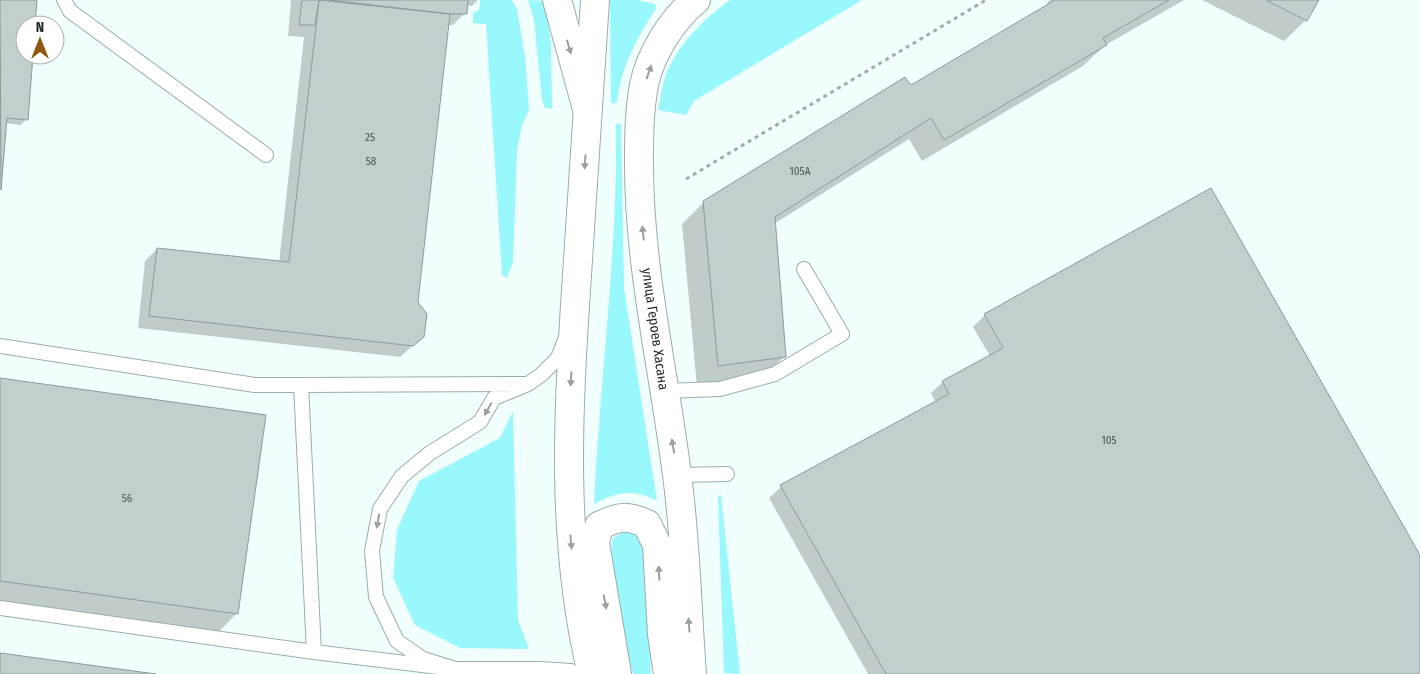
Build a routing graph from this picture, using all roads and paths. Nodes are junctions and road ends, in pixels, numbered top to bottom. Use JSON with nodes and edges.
{"nodes":[{"id":1,"x":64,"y":0,"type":"edge"},
{"id":2,"x":557,"y":0,"type":"edge"},
{"id":3,"x":595,"y":0,"type":"edge"},
{"id":4,"x":696,"y":0,"type":"edge"},
{"id":5,"x":986,"y":0,"type":"edge"},
{"id":6,"x":588,"y":114,"type":"junction"},
{"id":7,"x":266,"y":155,"type":"dead end"},
{"id":8,"x":686,"y":178,"type":"dead end"},
{"id":9,"x":804,"y":269,"type":"dead end"},
{"id":10,"x":574,"y":313,"type":"junction"},
{"id":11,"x":0,"y":346,"type":"edge"},
{"id":12,"x":528,"y":384,"type":"junction"},
{"id":13,"x":301,"y":385,"type":"junction"},
{"id":14,"x":664,"y":391,"type":"junction"},
{"id":15,"x":727,"y":474,"type":"dead end"},
{"id":16,"x":677,"y":475,"type":"junction"},
{"id":17,"x":0,"y":608,"type":"edge"},
{"id":18,"x":314,"y":652,"type":"junction"},
{"id":19,"x":448,"y":671,"type":"edge"},
{"id":20,"x":574,"y":674,"type":"edge"},
{"id":21,"x":592,"y":674,"type":"edge"},
{"id":22,"x":617,"y":674,"type":"edge"},
{"id":23,"x":668,"y":674,"type":"edge"},
{"id":24,"x":692,"y":674,"type":"edge"}],
"edges":[{"from":1,"to":7,"type":"lane"},
{"from":2,"to":6,"type":"main road","one_way":true},
{"from":3,"to":6,"type":"main road"},
{"from":14,"to":4,"type":"main road","name":"улица Героев Хасана","one_way":true},
{"from":5,"to":8,"type":"path"},
{"from":6,"to":10,"type":"main road","one_way":true},
{"from":9,"to":14,"type":"lane"},
{"from":10,"to":12,"type":"lane"},
{"from":10,"to":21,"type":"main road","one_way":true},
{"from":11,"to":13,"type":"lane"},
{"from":12,"to":13,"type":"lane"},
{"from":12,"to":19,"type":"lane","one_way":true},
{"from":13,"to":18,"type":"lane"},
{"from":16,"to":14,"type":"main road","name":"улица Героев Хасана","one_way":true},
{"from":15,"to":16,"type":"lane"},
{"from":24,"to":16,"type":"main road","name":"улица Героев Хасана","one_way":true},
{"from":17,"to":18,"type":"lane"},
{"from":18,"to":19,"type":"lane"},
{"from":19,"to":20,"type":"lane"},
{"from":23,"to":22,"type":"main road","one_way":true}]}
